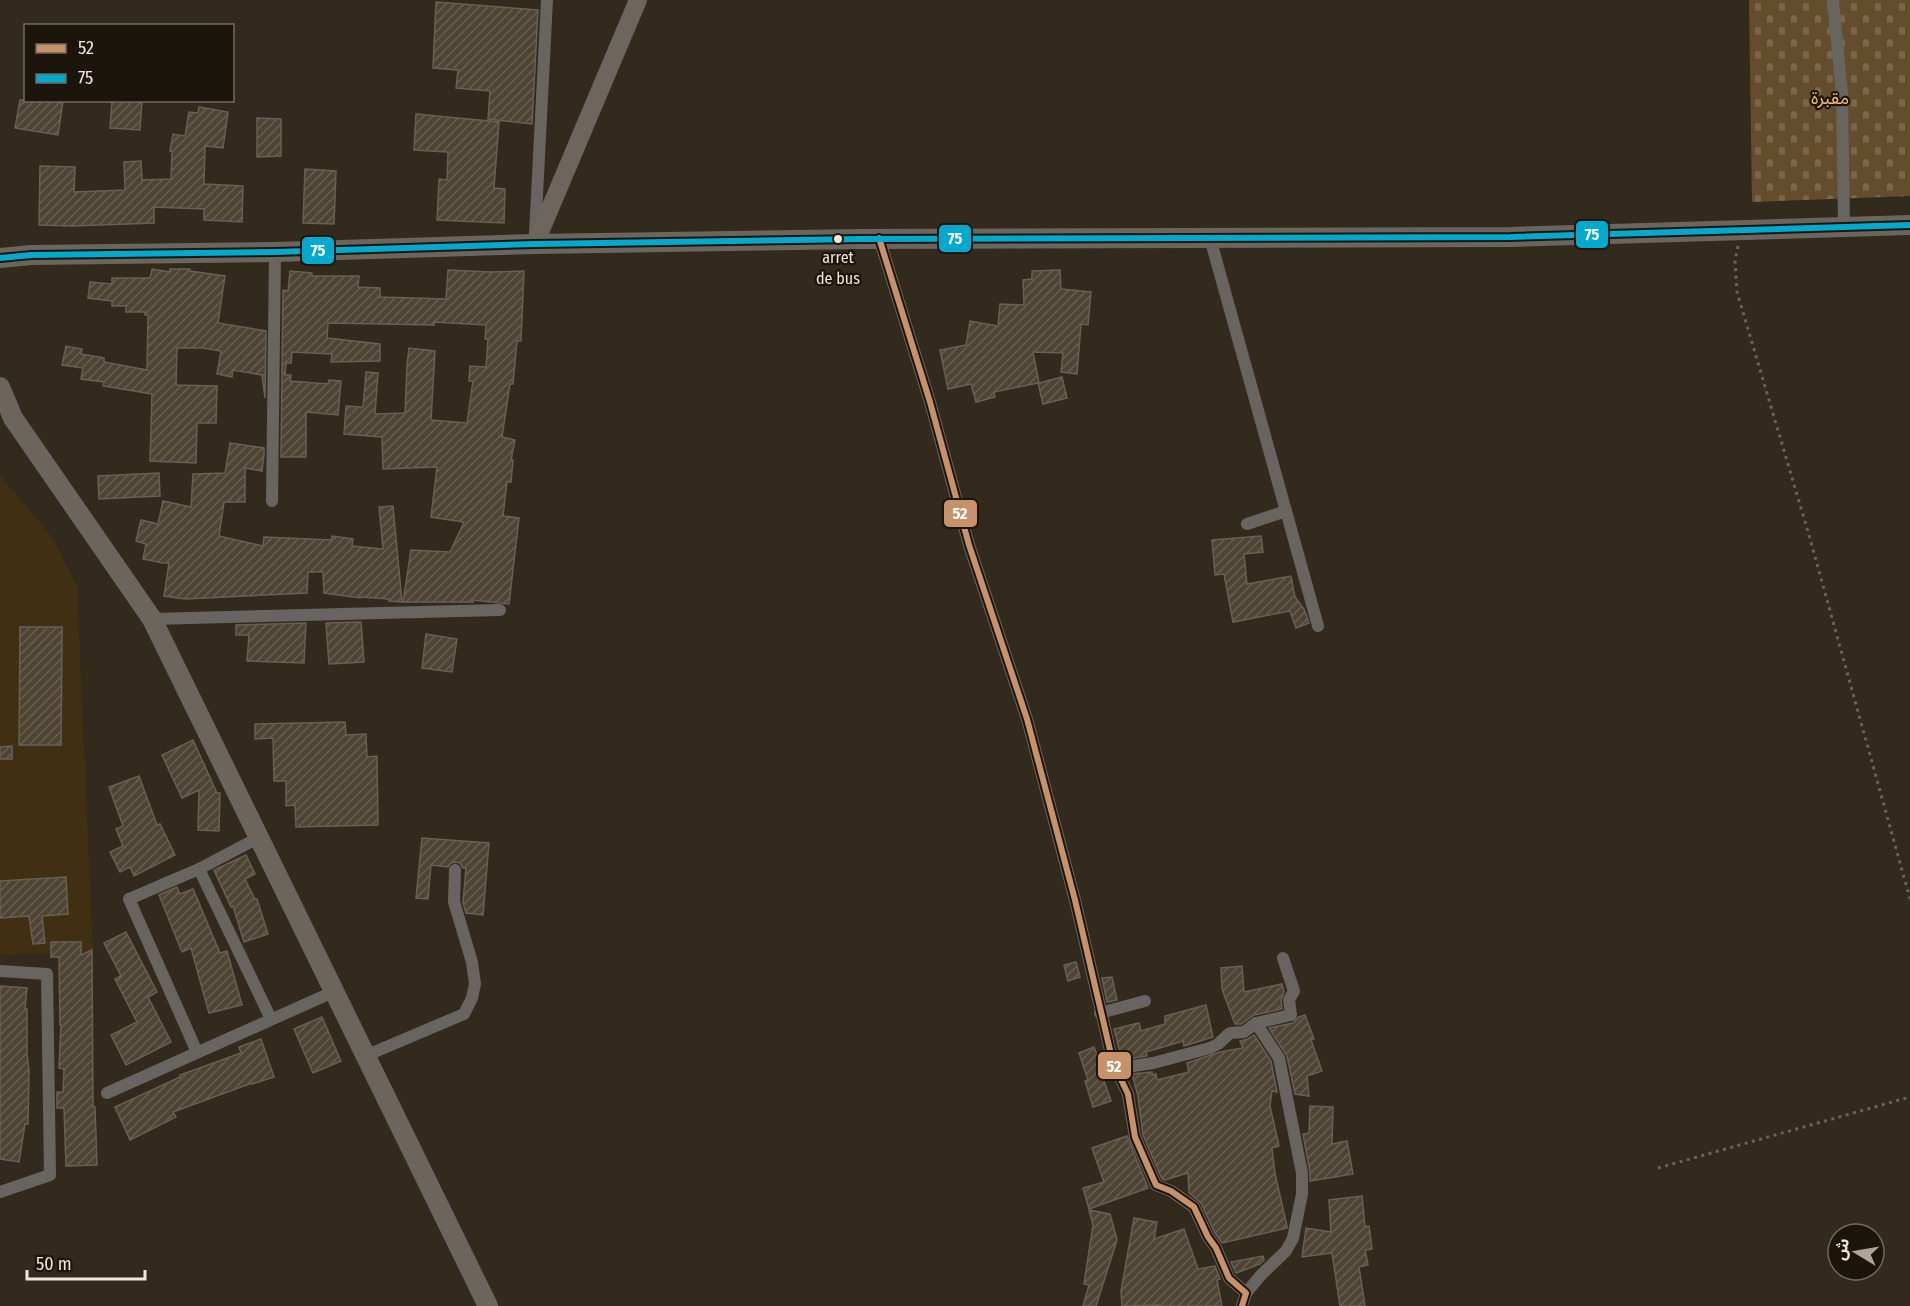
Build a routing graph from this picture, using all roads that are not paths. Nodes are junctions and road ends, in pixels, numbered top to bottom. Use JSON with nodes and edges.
{"nodes":[{"id":1,"x":547,"y":0,"type":"edge"},
{"id":2,"x":638,"y":0,"type":"edge"},
{"id":3,"x":1833,"y":0,"type":"edge"},
{"id":4,"x":1910,"y":225,"type":"edge"},
{"id":5,"x":1844,"y":226,"type":"junction"},
{"id":6,"x":879,"y":238,"type":"junction"},
{"id":7,"x":1210,"y":238,"type":"junction"},
{"id":8,"x":535,"y":244,"type":"junction"},
{"id":9,"x":0,"y":250,"type":"edge"},
{"id":10,"x":275,"y":252,"type":"junction"},
{"id":11,"x":31,"y":255,"type":"junction"},
{"id":12,"x":0,"y":258,"type":"edge"},
{"id":13,"x":0,"y":267,"type":"edge"},
{"id":14,"x":0,"y":387,"type":"edge"},
{"id":15,"x":0,"y":403,"type":"edge"},
{"id":16,"x":14,"y":418,"type":"junction"},
{"id":17,"x":272,"y":501,"type":"dead end"},
{"id":18,"x":1286,"y":511,"type":"junction"},
{"id":19,"x":1247,"y":524,"type":"dead end"},
{"id":20,"x":500,"y":610,"type":"dead end"},
{"id":21,"x":152,"y":619,"type":"junction"},
{"id":22,"x":1318,"y":626,"type":"dead end"},
{"id":23,"x":258,"y":838,"type":"junction"},
{"id":24,"x":199,"y":869,"type":"junction"},
{"id":25,"x":455,"y":870,"type":"dead end"},
{"id":26,"x":1283,"y":958,"type":"dead end"},
{"id":27,"x":0,"y":971,"type":"edge"},
{"id":28,"x":333,"y":992,"type":"junction"},
{"id":29,"x":1144,"y":1000,"type":"dead end"},
{"id":30,"x":1100,"y":1013,"type":"junction"},
{"id":31,"x":271,"y":1019,"type":"junction"},
{"id":32,"x":1256,"y":1023,"type":"junction"},
{"id":33,"x":197,"y":1052,"type":"junction"},
{"id":34,"x":365,"y":1056,"type":"junction"},
{"id":35,"x":1113,"y":1063,"type":"junction"},
{"id":36,"x":107,"y":1093,"type":"dead end"},
{"id":37,"x":0,"y":1192,"type":"edge"},
{"id":38,"x":1246,"y":1293,"type":"junction"},
{"id":39,"x":488,"y":1306,"type":"edge"},
{"id":40,"x":1242,"y":1306,"type":"edge"}],
"edges":[{"from":1,"to":8,"type":"street"},
{"from":2,"to":8,"type":"main road"},
{"from":3,"to":5,"type":"street"},
{"from":4,"to":5,"type":"main road"},
{"from":5,"to":7,"type":"main road"},
{"from":6,"to":7,"type":"main road"},
{"from":6,"to":8,"type":"main road"},
{"from":6,"to":30,"type":"street"},
{"from":7,"to":18,"type":"street"},
{"from":8,"to":10,"type":"main road"},
{"from":9,"to":11,"type":"main road"},
{"from":10,"to":11,"type":"main road"},
{"from":10,"to":17,"type":"street"},
{"from":11,"to":12,"type":"main road"},
{"from":11,"to":13,"type":"main road"},
{"from":14,"to":16,"type":"main road"},
{"from":15,"to":16,"type":"main road"},
{"from":16,"to":21,"type":"main road"},
{"from":18,"to":19,"type":"street"},
{"from":18,"to":22,"type":"street"},
{"from":20,"to":21,"type":"street"},
{"from":21,"to":23,"type":"main road"},
{"from":23,"to":24,"type":"street"},
{"from":23,"to":28,"type":"main road"},
{"from":24,"to":31,"type":"street"},
{"from":24,"to":33,"type":"street"},
{"from":25,"to":34,"type":"street"},
{"from":26,"to":32,"type":"street"},
{"from":27,"to":37,"type":"street"},
{"from":28,"to":31,"type":"street"},
{"from":28,"to":34,"type":"main road"},
{"from":29,"to":30,"type":"street"},
{"from":30,"to":35,"type":"street"},
{"from":31,"to":33,"type":"street"},
{"from":32,"to":35,"type":"street"},
{"from":32,"to":38,"type":"street"},
{"from":33,"to":36,"type":"street"},
{"from":34,"to":39,"type":"main road"},
{"from":35,"to":38,"type":"street"},
{"from":38,"to":40,"type":"street"}]}
